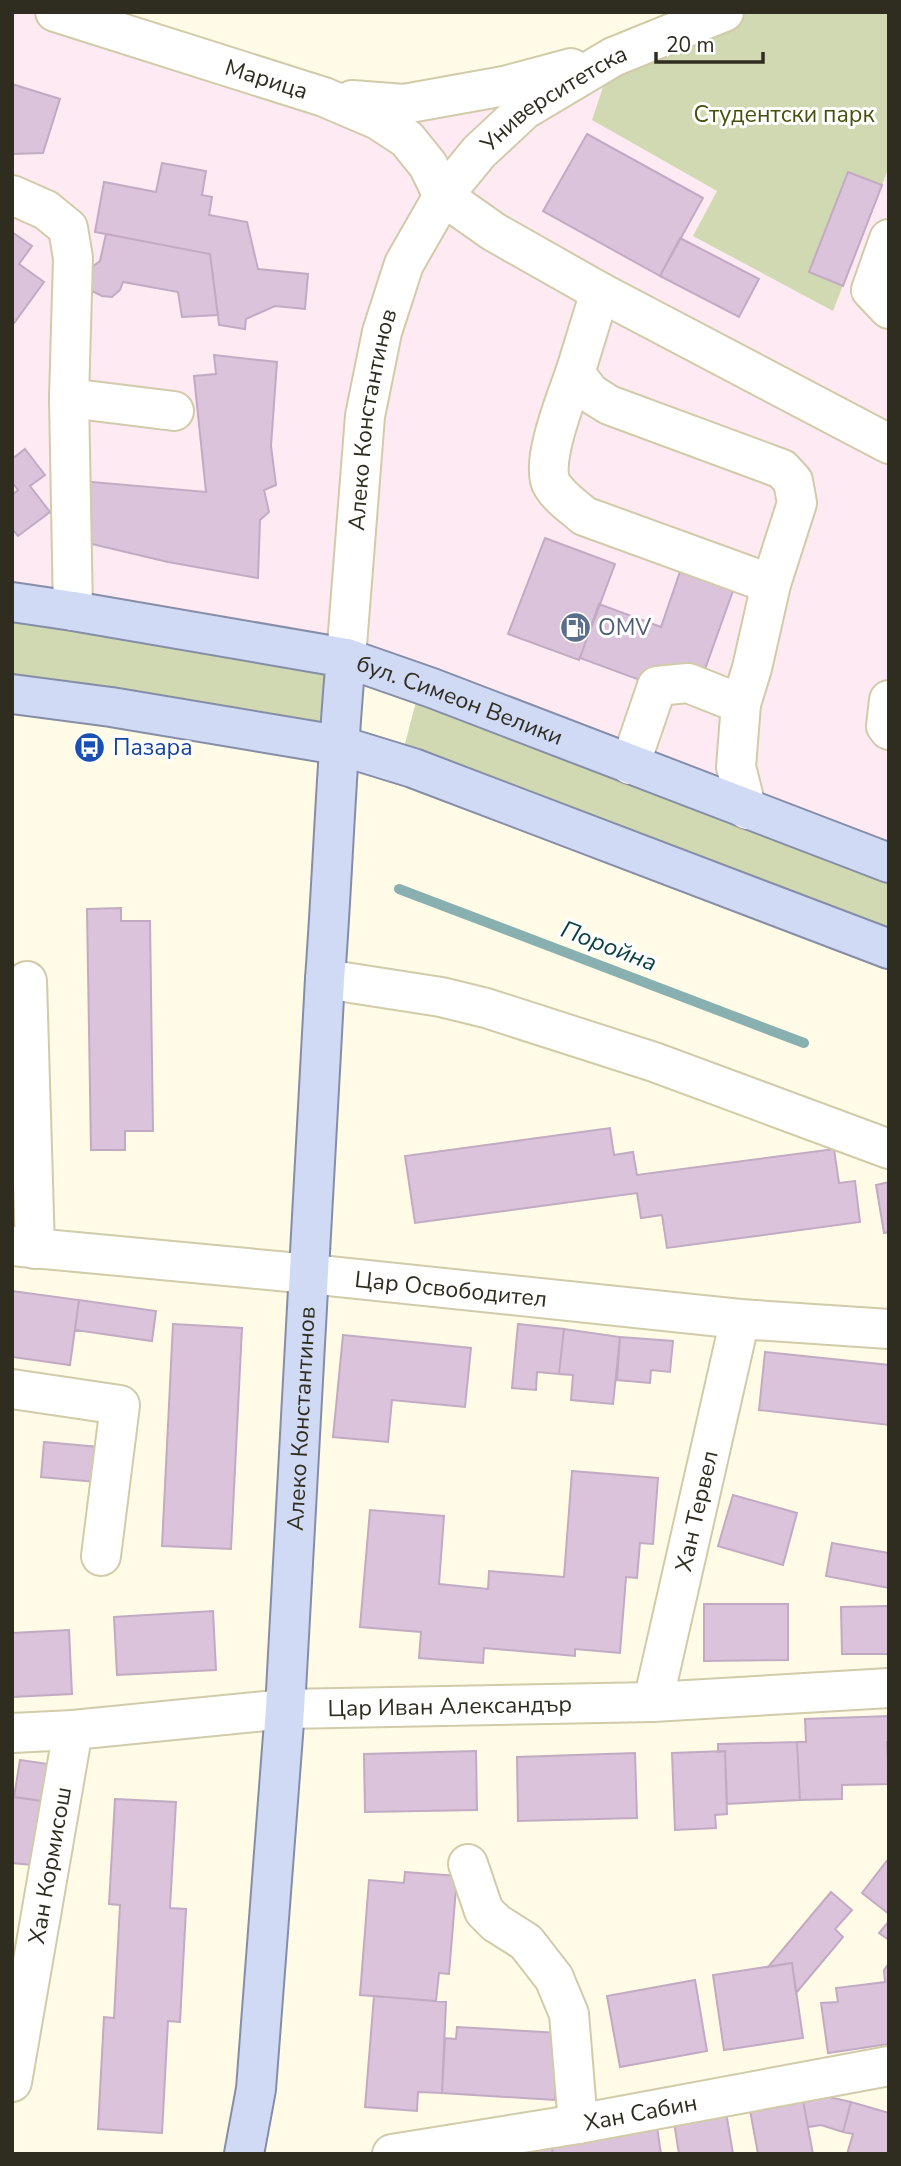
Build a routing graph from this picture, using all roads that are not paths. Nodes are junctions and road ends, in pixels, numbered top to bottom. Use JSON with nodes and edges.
{"nodes":[{"id":1,"x":55,"y":12,"type":"edge"},
{"id":2,"x":724,"y":12,"type":"edge"},
{"id":3,"x":613,"y":57,"type":"junction"},
{"id":4,"x":324,"y":97,"type":"junction"},
{"id":5,"x":12,"y":195,"type":"edge"},
{"id":6,"x":443,"y":196,"type":"junction"},
{"id":7,"x":889,"y":239,"type":"edge"},
{"id":8,"x":600,"y":292,"type":"junction"},
{"id":9,"x":889,"y":309,"type":"edge"},
{"id":10,"x":575,"y":373,"type":"junction"},
{"id":11,"x":69,"y":398,"type":"junction"},
{"id":12,"x":174,"y":411,"type":"dead end"},
{"id":13,"x":889,"y":444,"type":"edge"},
{"id":14,"x":771,"y":584,"type":"junction"},
{"id":15,"x":12,"y":603,"type":"edge"},
{"id":16,"x":73,"y":611,"type":"junction"},
{"id":17,"x":346,"y":658,"type":"junction"},
{"id":18,"x":12,"y":694,"type":"edge"},
{"id":19,"x":889,"y":700,"type":"edge"},
{"id":20,"x":741,"y":704,"type":"junction"},
{"id":21,"x":889,"y":730,"type":"edge"},
{"id":22,"x":338,"y":745,"type":"junction"},
{"id":23,"x":630,"y":765,"type":"junction"},
{"id":24,"x":747,"y":810,"type":"junction"},
{"id":25,"x":889,"y":863,"type":"edge"},
{"id":26,"x":889,"y":950,"type":"edge"},
{"id":27,"x":325,"y":979,"type":"junction"},
{"id":28,"x":27,"y":981,"type":"dead end"},
{"id":29,"x":889,"y":1149,"type":"edge"},
{"id":30,"x":23,"y":1248,"type":"edge"},
{"id":31,"x":310,"y":1274,"type":"junction"},
{"id":32,"x":740,"y":1319,"type":"junction"},
{"id":33,"x":889,"y":1329,"type":"edge"},
{"id":34,"x":12,"y":1390,"type":"edge"},
{"id":35,"x":101,"y":1556,"type":"dead end"},
{"id":36,"x":889,"y":1688,"type":"edge"},
{"id":37,"x":653,"y":1702,"type":"junction"},
{"id":38,"x":285,"y":1709,"type":"junction"},
{"id":39,"x":73,"y":1730,"type":"junction"},
{"id":40,"x":12,"y":1732,"type":"edge"},
{"id":41,"x":468,"y":1864,"type":"dead end"},
{"id":42,"x":889,"y":2066,"type":"edge"},
{"id":43,"x":12,"y":2082,"type":"edge"},
{"id":44,"x":256,"y":2089,"type":"junction"},
{"id":45,"x":578,"y":2124,"type":"junction"},
{"id":46,"x":244,"y":2154,"type":"edge"},
{"id":47,"x":262,"y":2154,"type":"edge"},
{"id":48,"x":392,"y":2154,"type":"edge"}],
"edges":[{"from":1,"to":4,"type":"street","name":"Марица"},
{"from":2,"to":3,"type":"street","name":"Университетска"},
{"from":3,"to":4,"type":"street"},
{"from":3,"to":6,"type":"street","name":"Университетска"},
{"from":4,"to":6,"type":"street","name":"Марица"},
{"from":5,"to":11,"type":"street"},
{"from":6,"to":8,"type":"street"},
{"from":6,"to":17,"type":"street","name":"Алеко Константинов"},
{"from":7,"to":9,"type":"street"},
{"from":8,"to":10,"type":"street"},
{"from":8,"to":13,"type":"street"},
{"from":10,"to":14,"type":"street"},
{"from":10,"to":14,"type":"street"},
{"from":11,"to":12,"type":"street"},
{"from":11,"to":16,"type":"street"},
{"from":14,"to":20,"type":"street"},
{"from":15,"to":16,"type":"main road","name":"бул. Симеон Велики"},
{"from":16,"to":17,"type":"main road","name":"бул. Симеон Велики"},
{"from":17,"to":22,"type":"main road","name":"Алеко Константинов"},
{"from":17,"to":23,"type":"main road","name":"бул. Симеон Велики"},
{"from":18,"to":22,"type":"main road"},
{"from":19,"to":21,"type":"street"},
{"from":20,"to":23,"type":"street"},
{"from":20,"to":24,"type":"street"},
{"from":22,"to":26,"type":"main road"},
{"from":22,"to":27,"type":"main road","name":"Алеко Константинов"},
{"from":23,"to":24,"type":"main road","name":"бул. Симеон Велики"},
{"from":24,"to":25,"type":"main road","name":"бул. Симеон Велики"},
{"from":27,"to":29,"type":"street"},
{"from":27,"to":31,"type":"main road","name":"Алеко Константинов"},
{"from":28,"to":30,"type":"street"},
{"from":30,"to":31,"type":"street","name":"Цар Освободител"},
{"from":31,"to":32,"type":"street","name":"Цар Освободител"},
{"from":31,"to":38,"type":"main road","name":"Алеко Константинов"},
{"from":32,"to":33,"type":"street","name":"Цар Освободител"},
{"from":32,"to":37,"type":"street","name":"Хан Тервел"},
{"from":34,"to":35,"type":"street"},
{"from":36,"to":37,"type":"street","name":"Цар Иван Александър"},
{"from":37,"to":38,"type":"street","name":"Цар Иван Александър"},
{"from":38,"to":39,"type":"street","name":"Цар Иван Александър"},
{"from":38,"to":44,"type":"main road","name":"Алеко Константинов"},
{"from":39,"to":40,"type":"street","name":"Цар Иван Александър"},
{"from":39,"to":43,"type":"street","name":"Хан Кормисош"},
{"from":41,"to":45,"type":"street"},
{"from":42,"to":45,"type":"street","name":"Хан Сабин"},
{"from":44,"to":46,"type":"main road","name":"Алеко Константинов"},
{"from":44,"to":47,"type":"main road","name":"Алеко Константинов"},
{"from":45,"to":48,"type":"street","name":"Хан Сабин"}]}
